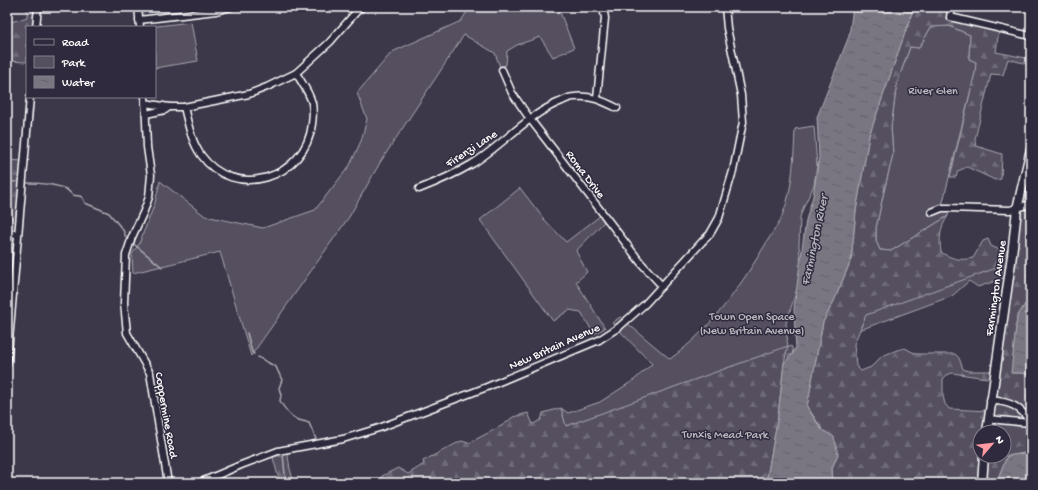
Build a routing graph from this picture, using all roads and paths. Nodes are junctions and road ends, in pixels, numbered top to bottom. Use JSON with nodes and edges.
{"nodes":[{"id":1,"x":38,"y":7,"type":"edge"},
{"id":2,"x":138,"y":7,"type":"edge"},
{"id":3,"x":231,"y":7,"type":"edge"},
{"id":4,"x":362,"y":7,"type":"edge"},
{"id":5,"x":603,"y":7,"type":"edge"},
{"id":6,"x":725,"y":7,"type":"edge"},
{"id":7,"x":952,"y":7,"type":"edge"},
{"id":8,"x":139,"y":24,"type":"edge"},
{"id":9,"x":36,"y":26,"type":"edge"},
{"id":10,"x":1031,"y":36,"type":"edge"},
{"id":11,"x":502,"y":70,"type":"dead end"},
{"id":12,"x":296,"y":74,"type":"junction"},
{"id":13,"x":30,"y":98,"type":"edge"},
{"id":14,"x":597,"y":98,"type":"junction"},
{"id":15,"x":145,"y":100,"type":"edge"},
{"id":16,"x":169,"y":107,"type":"junction"},
{"id":17,"x":184,"y":107,"type":"junction"},
{"id":18,"x":617,"y":108,"type":"dead end"},
{"id":19,"x":146,"y":114,"type":"junction"},
{"id":20,"x":530,"y":119,"type":"junction"},
{"id":21,"x":1031,"y":149,"type":"edge"},
{"id":22,"x":419,"y":189,"type":"dead end"},
{"id":23,"x":1031,"y":204,"type":"edge"},
{"id":24,"x":1017,"y":209,"type":"junction"},
{"id":25,"x":932,"y":212,"type":"dead end"},
{"id":26,"x":7,"y":233,"type":"edge"},
{"id":27,"x":17,"y":234,"type":"junction"},
{"id":28,"x":662,"y":286,"type":"junction"},
{"id":29,"x":7,"y":364,"type":"edge"},
{"id":30,"x":990,"y":400,"type":"junction"},
{"id":31,"x":988,"y":419,"type":"junction"},
{"id":32,"x":1031,"y":423,"type":"edge"},
{"id":33,"x":988,"y":424,"type":"edge"},
{"id":34,"x":983,"y":464,"type":"edge"},
{"id":35,"x":168,"y":483,"type":"edge"},
{"id":36,"x":199,"y":483,"type":"edge"},
{"id":37,"x":982,"y":483,"type":"edge"}],
"edges":[{"from":1,"to":9,"type":"street"},
{"from":2,"to":8,"type":"street"},
{"from":3,"to":8,"type":"street"},
{"from":4,"to":12,"type":"street"},
{"from":5,"to":14,"type":"street"},
{"from":6,"to":28,"type":"street","name":"New Britain Avenue"},
{"from":7,"to":10,"type":"street"},
{"from":11,"to":20,"type":"street","name":"Roma Drive"},
{"from":12,"to":17,"type":"street"},
{"from":12,"to":17,"type":"street"},
{"from":13,"to":27,"type":"street"},
{"from":14,"to":18,"type":"street"},
{"from":14,"to":20,"type":"street","name":"Firenzi Lane"},
{"from":15,"to":16,"type":"street"},
{"from":15,"to":19,"type":"street","name":"Coppermine Road"},
{"from":16,"to":17,"type":"street"},
{"from":16,"to":19,"type":"street"},
{"from":19,"to":35,"type":"street","name":"Coppermine Road"},
{"from":20,"to":22,"type":"street","name":"Firenzi Lane"},
{"from":20,"to":28,"type":"street","name":"Roma Drive"},
{"from":21,"to":24,"type":"main road","name":"Farmington Avenue"},
{"from":23,"to":24,"type":"street"},
{"from":24,"to":25,"type":"street"},
{"from":24,"to":30,"type":"main road","name":"Farmington Avenue"},
{"from":26,"to":27,"type":"street"},
{"from":27,"to":29,"type":"street"},
{"from":28,"to":36,"type":"street","name":"New Britain Avenue"},
{"from":30,"to":31,"type":"main road","name":"Farmington Avenue"},
{"from":30,"to":32,"type":"street"},
{"from":31,"to":32,"type":"street"},
{"from":31,"to":33,"type":"main road","name":"Farmington Avenue"},
{"from":34,"to":37,"type":"main road"}]}
